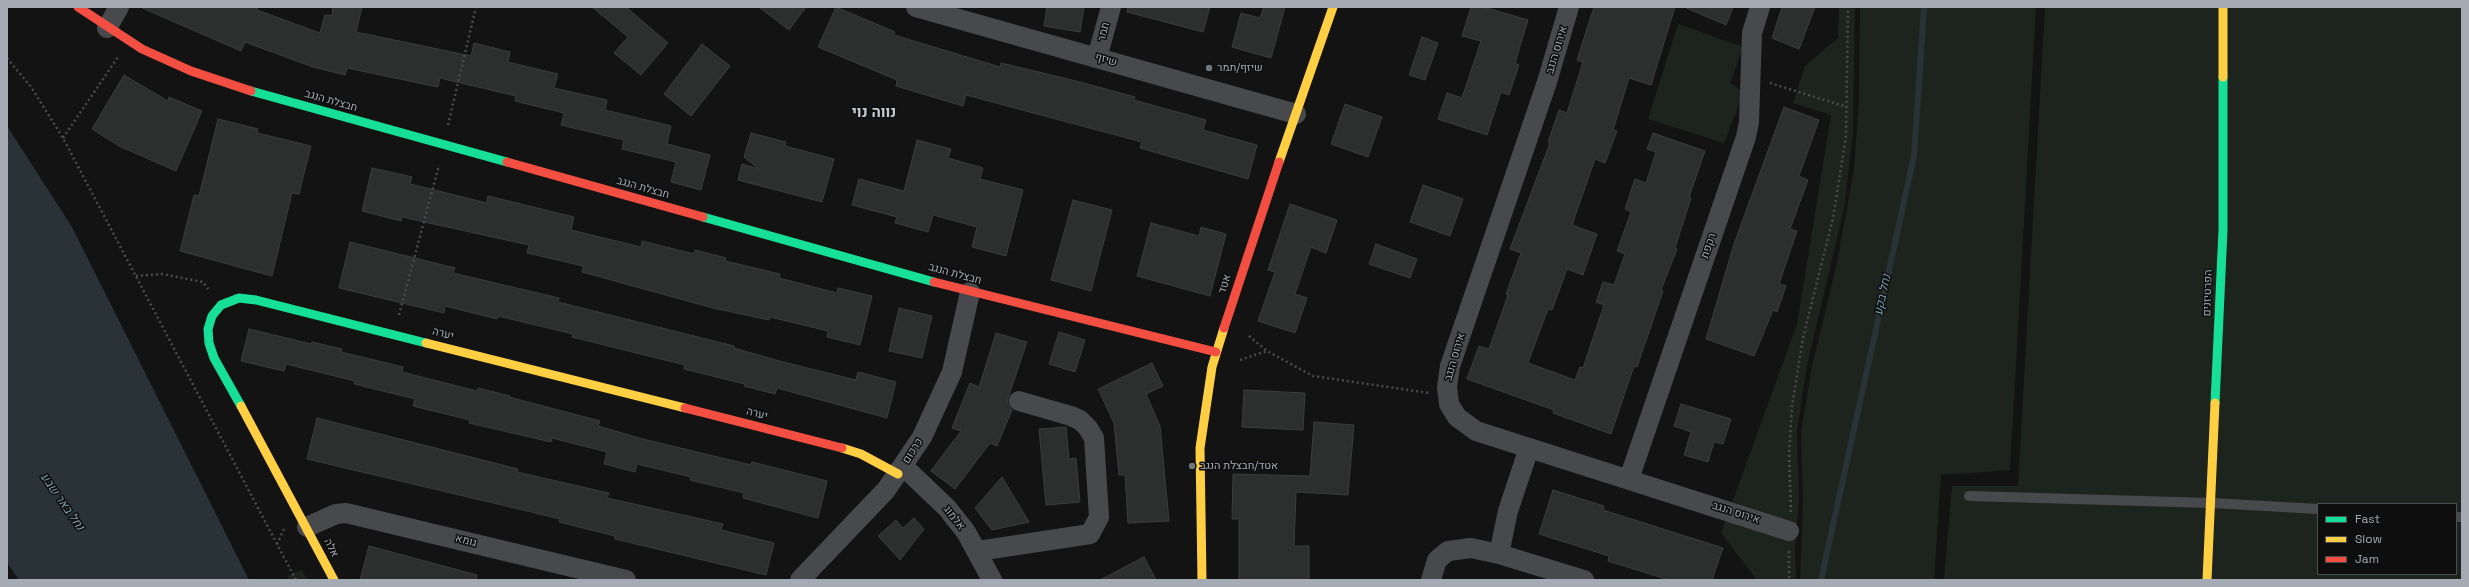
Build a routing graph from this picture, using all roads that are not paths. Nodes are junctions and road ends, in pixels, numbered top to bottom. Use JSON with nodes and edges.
{"nodes":[{"id":1,"x":78,"y":7,"type":"edge"},
{"id":2,"x":119,"y":7,"type":"edge"},
{"id":3,"x":916,"y":7,"type":"edge"},
{"id":4,"x":1111,"y":7,"type":"edge"},
{"id":5,"x":1333,"y":7,"type":"edge"},
{"id":6,"x":1569,"y":7,"type":"edge"},
{"id":7,"x":1760,"y":7,"type":"edge"},
{"id":8,"x":2223,"y":7,"type":"edge"},
{"id":9,"x":106,"y":28,"type":"junction"},
{"id":10,"x":1097,"y":58,"type":"junction"},
{"id":11,"x":1296,"y":114,"type":"junction"},
{"id":12,"x":970,"y":292,"type":"junction"},
{"id":13,"x":1216,"y":352,"type":"junction"},
{"id":14,"x":1019,"y":401,"type":"dead end"},
{"id":15,"x":1529,"y":448,"type":"junction"},
{"id":16,"x":901,"y":470,"type":"junction"},
{"id":17,"x":1628,"y":479,"type":"junction"},
{"id":18,"x":1969,"y":496,"type":"dead end"},
{"id":19,"x":2212,"y":503,"type":"junction"},
{"id":20,"x":2317,"y":509,"type":"edge"},
{"id":21,"x":308,"y":527,"type":"junction"},
{"id":22,"x":1789,"y":530,"type":"road end"},
{"id":23,"x":978,"y":552,"type":"junction"},
{"id":24,"x":1499,"y":554,"type":"junction"},
{"id":25,"x":334,"y":580,"type":"edge"},
{"id":26,"x":626,"y":580,"type":"edge"},
{"id":27,"x":800,"y":580,"type":"edge"},
{"id":28,"x":992,"y":580,"type":"edge"},
{"id":29,"x":1202,"y":580,"type":"edge"},
{"id":30,"x":1431,"y":580,"type":"edge"},
{"id":31,"x":1584,"y":580,"type":"edge"},
{"id":32,"x":2207,"y":580,"type":"edge"}],
"edges":[{"from":1,"to":9,"type":"street","name":"חבצלת הנגב"},
{"from":2,"to":9,"type":"street"},
{"from":3,"to":10,"type":"street","name":"שיזף"},
{"from":4,"to":10,"type":"street","name":"תמר"},
{"from":5,"to":11,"type":"street","name":"אטד"},
{"from":6,"to":15,"type":"street","name":"אירוס הנגב"},
{"from":7,"to":17,"type":"street","name":"רקפת"},
{"from":8,"to":19,"type":"street","name":"הפרטיזנים"},
{"from":9,"to":12,"type":"street","name":"חבצלת הנגב"},
{"from":10,"to":11,"type":"street","name":"שיזף"},
{"from":11,"to":13,"type":"street","name":"אטד"},
{"from":12,"to":13,"type":"street","name":"חבצלת הנגב"},
{"from":12,"to":16,"type":"street","name":"כרכום"},
{"from":13,"to":29,"type":"street","name":"אטד"},
{"from":14,"to":23,"type":"street"},
{"from":15,"to":17,"type":"street","name":"אירוס הנגב"},
{"from":15,"to":24,"type":"street"},
{"from":16,"to":21,"type":"street","name":"יערה"},
{"from":16,"to":23,"type":"street","name":"אלמוג"},
{"from":16,"to":27,"type":"street","name":"כרכום"},
{"from":17,"to":22,"type":"street","name":"אירוס הנגב"},
{"from":18,"to":19,"type":"lane"},
{"from":19,"to":20,"type":"lane"},
{"from":19,"to":32,"type":"street","name":"הפרטיזנים"},
{"from":21,"to":25,"type":"street","name":"אלה"},
{"from":21,"to":26,"type":"street","name":"גומא"},
{"from":23,"to":28,"type":"street","name":"אלמוג"},
{"from":24,"to":30,"type":"street"},
{"from":24,"to":31,"type":"street"}]}
